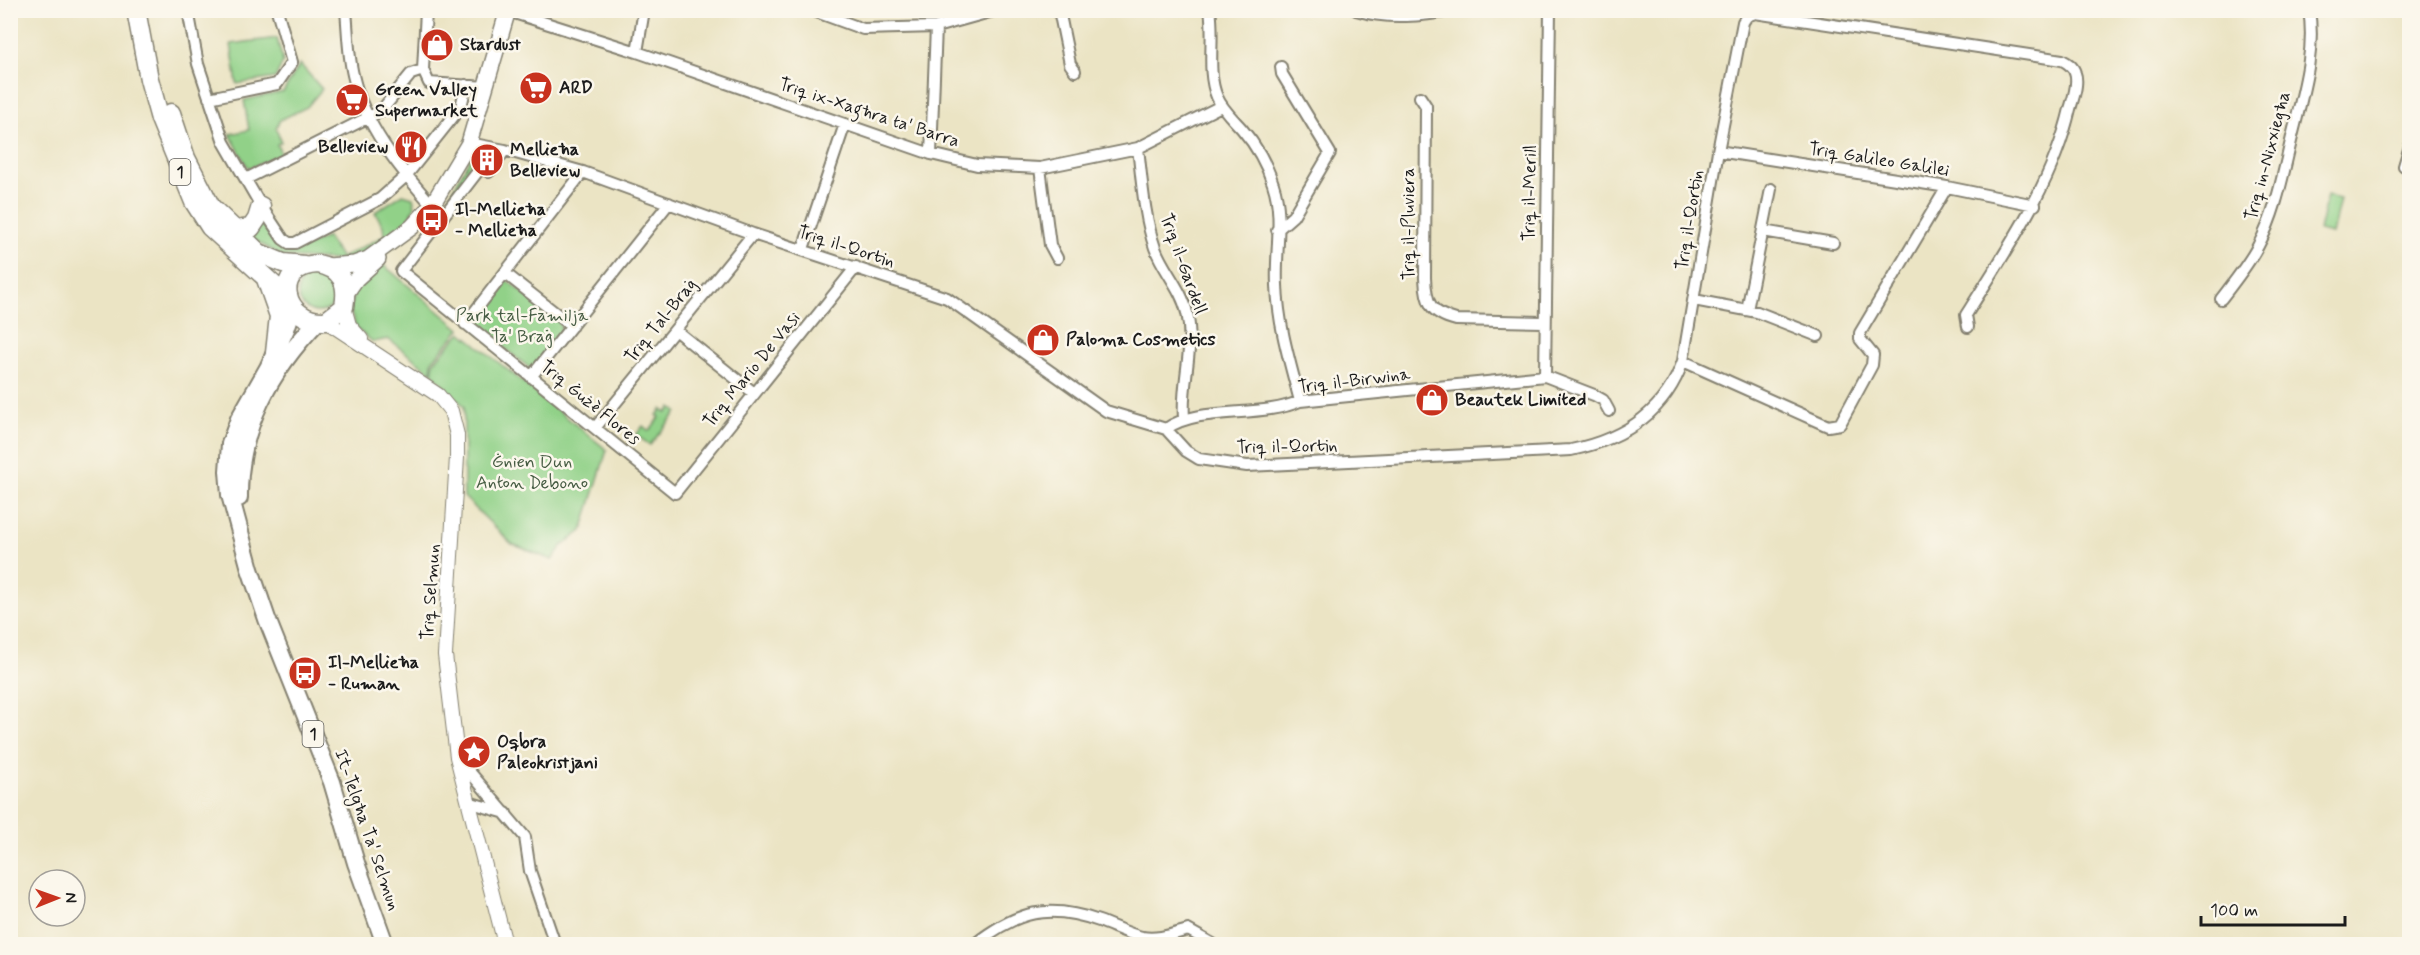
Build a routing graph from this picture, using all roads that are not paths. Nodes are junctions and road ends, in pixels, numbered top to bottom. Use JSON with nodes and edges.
{"nodes":[{"id":1,"x":135,"y":10,"type":"edge"},
{"id":2,"x":148,"y":10,"type":"edge"},
{"id":3,"x":188,"y":10,"type":"edge"},
{"id":4,"x":277,"y":10,"type":"edge"},
{"id":5,"x":346,"y":10,"type":"edge"},
{"id":6,"x":426,"y":10,"type":"edge"},
{"id":7,"x":644,"y":10,"type":"edge"},
{"id":8,"x":811,"y":10,"type":"edge"},
{"id":9,"x":997,"y":10,"type":"edge"},
{"id":10,"x":1059,"y":10,"type":"edge"},
{"id":11,"x":1210,"y":10,"type":"edge"},
{"id":12,"x":1356,"y":10,"type":"edge"},
{"id":13,"x":1456,"y":10,"type":"edge"},
{"id":14,"x":1550,"y":10,"type":"edge"},
{"id":15,"x":2309,"y":10,"type":"edge"},
{"id":16,"x":508,"y":11,"type":"edge"},
{"id":17,"x":936,"y":27,"type":"junction"},
{"id":18,"x":637,"y":52,"type":"junction"},
{"id":19,"x":1281,"y":67,"type":"dead end"},
{"id":20,"x":423,"y":70,"type":"junction"},
{"id":21,"x":1075,"y":71,"type":"dead end"},
{"id":22,"x":466,"y":85,"type":"junction"},
{"id":23,"x":486,"y":87,"type":"junction"},
{"id":24,"x":1420,"y":97,"type":"dead end"},
{"id":25,"x":209,"y":98,"type":"junction"},
{"id":26,"x":1221,"y":106,"type":"junction"},
{"id":27,"x":368,"y":118,"type":"junction"},
{"id":28,"x":845,"y":124,"type":"junction"},
{"id":29,"x":469,"y":143,"type":"junction"},
{"id":30,"x":2409,"y":146,"type":"edge"},
{"id":31,"x":1138,"y":148,"type":"junction"},
{"id":32,"x":505,"y":150,"type":"junction"},
{"id":33,"x":1718,"y":151,"type":"junction"},
{"id":34,"x":931,"y":154,"type":"junction"},
{"id":35,"x":2404,"y":166,"type":"dead end"},
{"id":36,"x":1040,"y":168,"type":"junction"},
{"id":37,"x":583,"y":172,"type":"junction"},
{"id":38,"x":406,"y":176,"type":"junction"},
{"id":39,"x":246,"y":179,"type":"junction"},
{"id":40,"x":1947,"y":187,"type":"junction"},
{"id":41,"x":1771,"y":189,"type":"dead end"},
{"id":42,"x":669,"y":203,"type":"junction"},
{"id":43,"x":432,"y":205,"type":"junction"},
{"id":44,"x":2035,"y":205,"type":"junction"},
{"id":45,"x":261,"y":206,"type":"junction"},
{"id":46,"x":231,"y":228,"type":"junction"},
{"id":47,"x":1277,"y":230,"type":"junction"},
{"id":48,"x":1762,"y":231,"type":"junction"},
{"id":49,"x":753,"y":234,"type":"junction"},
{"id":50,"x":1833,"y":243,"type":"dead end"},
{"id":51,"x":804,"y":249,"type":"junction"},
{"id":52,"x":1057,"y":258,"type":"dead end"},
{"id":53,"x":304,"y":265,"type":"junction"},
{"id":54,"x":328,"y":266,"type":"junction"},
{"id":55,"x":856,"y":267,"type":"junction"},
{"id":56,"x":506,"y":274,"type":"junction"},
{"id":57,"x":265,"y":278,"type":"junction"},
{"id":58,"x":2221,"y":299,"type":"dead end"},
{"id":59,"x":345,"y":300,"type":"junction"},
{"id":60,"x":1694,"y":300,"type":"junction"},
{"id":61,"x":291,"y":303,"type":"junction"},
{"id":62,"x":1748,"y":310,"type":"junction"},
{"id":63,"x":322,"y":321,"type":"junction"},
{"id":64,"x":1544,"y":321,"type":"junction"},
{"id":65,"x":465,"y":324,"type":"junction"},
{"id":66,"x":572,"y":326,"type":"junction"},
{"id":67,"x":1968,"y":327,"type":"dead end"},
{"id":68,"x":675,"y":330,"type":"junction"},
{"id":69,"x":1818,"y":336,"type":"dead end"},
{"id":70,"x":369,"y":349,"type":"junction"},
{"id":71,"x":274,"y":353,"type":"junction"},
{"id":72,"x":1683,"y":361,"type":"junction"},
{"id":73,"x":1545,"y":376,"type":"junction"},
{"id":74,"x":531,"y":377,"type":"junction"},
{"id":75,"x":1183,"y":391,"type":"junction"},
{"id":76,"x":754,"y":393,"type":"junction"},
{"id":77,"x":1300,"y":401,"type":"junction"},
{"id":78,"x":1609,"y":411,"type":"dead end"},
{"id":79,"x":1184,"y":418,"type":"junction"},
{"id":80,"x":595,"y":428,"type":"junction"},
{"id":81,"x":1166,"y":429,"type":"junction"},
{"id":82,"x":675,"y":493,"type":"joint"},
{"id":83,"x":239,"y":525,"type":"junction"},
{"id":84,"x":457,"y":757,"type":"junction"},
{"id":85,"x":468,"y":802,"type":"junction"},
{"id":86,"x":506,"y":813,"type":"junction"},
{"id":87,"x":385,"y":945,"type":"edge"},
{"id":88,"x":505,"y":945,"type":"edge"},
{"id":89,"x":555,"y":945,"type":"edge"},
{"id":90,"x":975,"y":945,"type":"edge"},
{"id":91,"x":1213,"y":945,"type":"edge"}],
"edges":[{"from":1,"to":57,"type":"highway","number":"1"},
{"from":2,"to":46,"type":"highway","number":"1"},
{"from":3,"to":25,"type":"street"},
{"from":4,"to":25,"type":"street"},
{"from":5,"to":27,"type":"street"},
{"from":6,"to":20,"type":"street"},
{"from":7,"to":18,"type":"street"},
{"from":8,"to":17,"type":"street"},
{"from":9,"to":17,"type":"street"},
{"from":10,"to":21,"type":"street"},
{"from":11,"to":26,"type":"street"},
{"from":12,"to":13,"type":"street"},
{"from":14,"to":64,"type":"street","name":"Triq il-Merill"},
{"from":15,"to":58,"type":"street","name":"Triq in-Nixxiegħa"},
{"from":16,"to":18,"type":"street","name":"Triq ix-Xagħra ta' Barra"},
{"from":16,"to":23,"type":"main road"},
{"from":17,"to":34,"type":"street"},
{"from":18,"to":28,"type":"street","name":"Triq ix-Xagħra ta' Barra"},
{"from":19,"to":47,"type":"street"},
{"from":20,"to":22,"type":"street"},
{"from":20,"to":27,"type":"street"},
{"from":22,"to":23,"type":"street"},
{"from":22,"to":38,"type":"street"},
{"from":23,"to":29,"type":"main road"},
{"from":24,"to":64,"type":"street","name":"Triq il-Pluviera"},
{"from":25,"to":39,"type":"street"},
{"from":26,"to":31,"type":"street","name":"Triq ix-Xagħra ta' Barra"},
{"from":26,"to":47,"type":"street"},
{"from":27,"to":38,"type":"street"},
{"from":27,"to":39,"type":"street"},
{"from":28,"to":34,"type":"street","name":"Triq ix-Xagħra ta' Barra"},
{"from":28,"to":51,"type":"street"},
{"from":29,"to":32,"type":"street","name":"Triq il-Qortin"},
{"from":29,"to":43,"type":"main road"},
{"from":30,"to":35,"type":"street"},
{"from":31,"to":36,"type":"street","name":"Triq ix-Xagħra ta' Barra"},
{"from":31,"to":75,"type":"street","name":"Triq il-Gardell"},
{"from":32,"to":37,"type":"street","name":"Triq il-Qortin"},
{"from":32,"to":65,"type":"street","name":"Triq Ġużè Flores"},
{"from":33,"to":40,"type":"street","name":"Triq Galileo Galilei"},
{"from":33,"to":44,"type":"street","name":"Triq il-Qortin"},
{"from":33,"to":60,"type":"street","name":"Triq il-Qortin"},
{"from":34,"to":36,"type":"street","name":"Triq ix-Xagħra ta' Barra"},
{"from":36,"to":52,"type":"street"},
{"from":37,"to":42,"type":"street","name":"Triq il-Qortin"},
{"from":37,"to":56,"type":"street"},
{"from":38,"to":43,"type":"street"},
{"from":38,"to":45,"type":"street"},
{"from":39,"to":45,"type":"street"},
{"from":40,"to":44,"type":"street","name":"Triq Galileo Galilei"},
{"from":40,"to":72,"type":"street"},
{"from":41,"to":48,"type":"street"},
{"from":42,"to":49,"type":"street","name":"Triq il-Qortin"},
{"from":42,"to":66,"type":"street"},
{"from":43,"to":54,"type":"main road"},
{"from":43,"to":59,"type":"main road"},
{"from":44,"to":67,"type":"street"},
{"from":45,"to":46,"type":"highway"},
{"from":46,"to":53,"type":"highway","number":"1"},
{"from":47,"to":77,"type":"street"},
{"from":48,"to":50,"type":"street"},
{"from":48,"to":62,"type":"street"},
{"from":49,"to":51,"type":"street","name":"Triq il-Qortin"},
{"from":49,"to":68,"type":"street","name":"Triq Tal-Braġ"},
{"from":51,"to":55,"type":"street","name":"Triq il-Qortin"},
{"from":53,"to":54,"type":"highway","number":"1"},
{"from":53,"to":61,"type":"highway","number":"1"},
{"from":54,"to":59,"type":"highway"},
{"from":55,"to":76,"type":"street","name":"Triq Mario De Vasi"},
{"from":55,"to":81,"type":"street","name":"Triq il-Qortin"},
{"from":56,"to":65,"type":"street"},
{"from":56,"to":66,"type":"street"},
{"from":57,"to":61,"type":"highway","number":"1"},
{"from":57,"to":71,"type":"highway"},
{"from":59,"to":63,"type":"highway","number":"1"},
{"from":59,"to":70,"type":"street","name":"Triq Selmun"},
{"from":60,"to":62,"type":"street"},
{"from":60,"to":72,"type":"street","name":"Triq il-Qortin"},
{"from":61,"to":63,"type":"highway","number":"1"},
{"from":61,"to":71,"type":"main road","name":"It-Telgħa Ta' Selmun","number":"1"},
{"from":62,"to":69,"type":"street"},
{"from":63,"to":70,"type":"street","name":"Triq Selmun"},
{"from":63,"to":83,"type":"main road","name":"It-Telgħa Ta' Selmun","number":"1"},
{"from":64,"to":73,"type":"street","name":"Triq il-Merill"},
{"from":65,"to":74,"type":"street","name":"Triq Ġużè Flores"},
{"from":66,"to":74,"type":"street"},
{"from":68,"to":76,"type":"street"},
{"from":68,"to":80,"type":"street","name":"Triq Tal-Braġ"},
{"from":70,"to":84,"type":"street","name":"Triq Selmun"},
{"from":71,"to":83,"type":"main road","name":"It-Telgħa Ta' Selmun","number":"1"},
{"from":72,"to":81,"type":"street","name":"Triq il-Qortin"},
{"from":73,"to":77,"type":"street","name":"Triq il-Birwina"},
{"from":73,"to":78,"type":"street","name":"Triq il-Birwina"},
{"from":74,"to":80,"type":"street","name":"Triq Ġużè Flores"},
{"from":75,"to":79,"type":"street","name":"Triq il-Gardell"},
{"from":75,"to":81,"type":"street","name":"Triq il-Gardell"},
{"from":76,"to":82,"type":"street","name":"Triq Mario De Vasi"},
{"from":77,"to":79,"type":"street","name":"Triq il-Birwina"},
{"from":79,"to":81,"type":"street","name":"Triq il-Birwina"},
{"from":80,"to":82,"type":"street","name":"Triq Ġużè Flores"},
{"from":83,"to":87,"type":"main road","name":"It-Telgħa Ta' Selmun","number":"1"},
{"from":84,"to":85,"type":"street","name":"Triq Selmun"},
{"from":84,"to":86,"type":"street"},
{"from":85,"to":86,"type":"street"},
{"from":85,"to":88,"type":"street","name":"Triq Selmun"},
{"from":86,"to":89,"type":"street"},
{"from":90,"to":91,"type":"street"}]}
